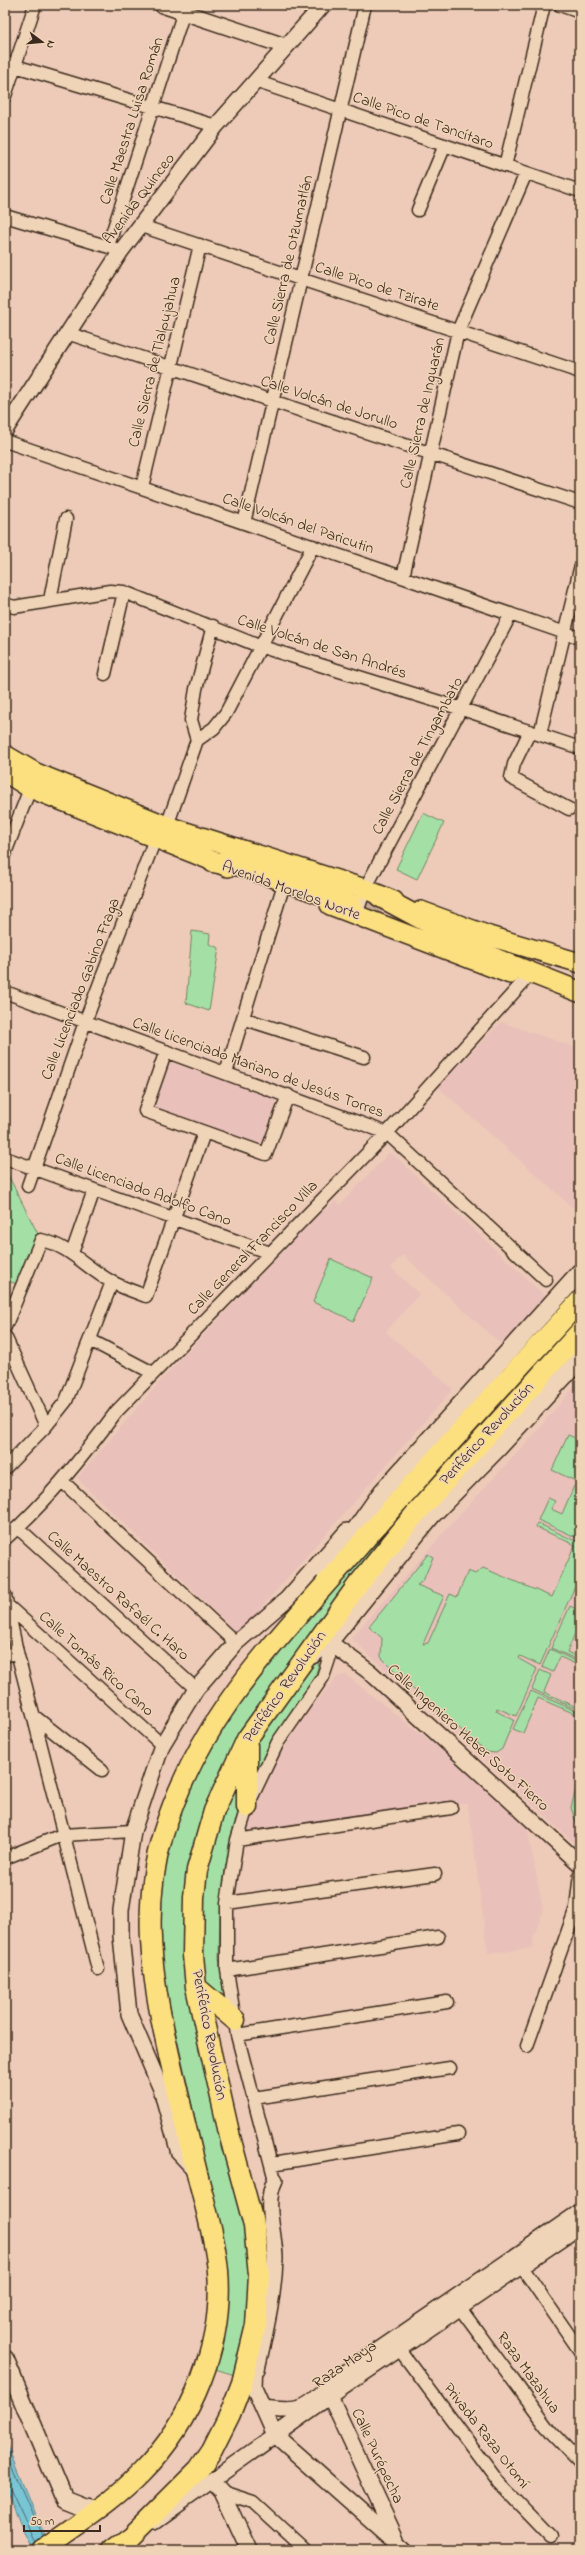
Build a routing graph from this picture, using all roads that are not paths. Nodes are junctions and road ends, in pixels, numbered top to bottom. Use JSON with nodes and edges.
{"nodes":[{"id":1,"x":35,"y":5,"type":"edge"},
{"id":2,"x":162,"y":5,"type":"edge"},
{"id":3,"x":323,"y":5,"type":"edge"},
{"id":4,"x":365,"y":5,"type":"edge"},
{"id":5,"x":544,"y":5,"type":"edge"},
{"id":6,"x":560,"y":5,"type":"edge"},
{"id":7,"x":185,"y":9,"type":"edge"},
{"id":8,"x":580,"y":12,"type":"edge"},
{"id":9,"x":286,"y":46,"type":"junction"},
{"id":10,"x":10,"y":64,"type":"edge"},
{"id":11,"x":255,"y":81,"type":"junction"},
{"id":12,"x":5,"y":96,"type":"edge"},
{"id":13,"x":153,"y":107,"type":"junction"},
{"id":14,"x":340,"y":110,"type":"junction"},
{"id":15,"x":216,"y":126,"type":"junction"},
{"id":16,"x":445,"y":145,"type":"junction"},
{"id":17,"x":505,"y":166,"type":"junction"},
{"id":18,"x":526,"y":173,"type":"junction"},
{"id":19,"x":580,"y":191,"type":"edge"},
{"id":20,"x":418,"y":210,"type":"dead end"},
{"id":21,"x":5,"y":216,"type":"edge"},
{"id":22,"x":141,"y":226,"type":"junction"},
{"id":23,"x":200,"y":245,"type":"junction"},
{"id":24,"x":115,"y":248,"type":"junction"},
{"id":25,"x":300,"y":279,"type":"junction"},
{"id":26,"x":458,"y":331,"type":"junction"},
{"id":27,"x":67,"y":333,"type":"junction"},
{"id":28,"x":170,"y":367,"type":"junction"},
{"id":29,"x":580,"y":372,"type":"edge"},
{"id":30,"x":272,"y":401,"type":"junction"},
{"id":31,"x":5,"y":430,"type":"edge"},
{"id":32,"x":5,"y":441,"type":"edge"},
{"id":33,"x":430,"y":454,"type":"junction"},
{"id":34,"x":142,"y":487,"type":"junction"},
{"id":35,"x":580,"y":503,"type":"edge"},
{"id":36,"x":66,"y":520,"type":"dead end"},
{"id":37,"x":244,"y":522,"type":"junction"},
{"id":38,"x":313,"y":546,"type":"junction"},
{"id":39,"x":580,"y":569,"type":"edge"},
{"id":40,"x":403,"y":577,"type":"junction"},
{"id":41,"x":124,"y":592,"type":"junction"},
{"id":42,"x":50,"y":600,"type":"junction"},
{"id":43,"x":5,"y":604,"type":"edge"},
{"id":44,"x":511,"y":614,"type":"junction"},
{"id":45,"x":213,"y":626,"type":"junction"},
{"id":46,"x":565,"y":632,"type":"junction"},
{"id":47,"x":580,"y":638,"type":"edge"},
{"id":48,"x":259,"y":646,"type":"junction"},
{"id":49,"x":105,"y":674,"type":"dead end"},
{"id":50,"x":462,"y":709,"type":"junction"},
{"id":51,"x":535,"y":732,"type":"junction"},
{"id":52,"x":198,"y":740,"type":"junction"},
{"id":53,"x":580,"y":748,"type":"edge"},
{"id":54,"x":5,"y":755,"type":"edge"},
{"id":55,"x":5,"y":772,"type":"edge"},
{"id":56,"x":33,"y":781,"type":"junction"},
{"id":57,"x":569,"y":809,"type":"dead end"},
{"id":58,"x":161,"y":833,"type":"junction"},
{"id":59,"x":5,"y":853,"type":"edge"},
{"id":60,"x":213,"y":862,"type":"junction"},
{"id":61,"x":283,"y":887,"type":"junction"},
{"id":62,"x":372,"y":892,"type":"junction"},
{"id":63,"x":354,"y":910,"type":"junction"},
{"id":64,"x":522,"y":960,"type":"dead end"},
{"id":65,"x":580,"y":963,"type":"edge"},
{"id":66,"x":525,"y":980,"type":"junction"},
{"id":67,"x":580,"y":982,"type":"edge"},
{"id":68,"x":5,"y":992,"type":"edge"},
{"id":69,"x":580,"y":992,"type":"edge"},
{"id":70,"x":580,"y":1002,"type":"edge"},
{"id":71,"x":245,"y":1019,"type":"junction"},
{"id":72,"x":85,"y":1022,"type":"junction"},
{"id":73,"x":166,"y":1051,"type":"junction"},
{"id":74,"x":364,"y":1057,"type":"dead end"},
{"id":75,"x":226,"y":1073,"type":"junction"},
{"id":76,"x":288,"y":1095,"type":"junction"},
{"id":77,"x":204,"y":1132,"type":"junction"},
{"id":78,"x":387,"y":1133,"type":"junction"},
{"id":79,"x":5,"y":1158,"type":"edge"},
{"id":80,"x":33,"y":1168,"type":"junction"},
{"id":81,"x":28,"y":1186,"type":"dead end"},
{"id":82,"x":94,"y":1190,"type":"junction"},
{"id":83,"x":174,"y":1218,"type":"junction"},
{"id":84,"x":270,"y":1252,"type":"junction"},
{"id":85,"x":72,"y":1253,"type":"junction"},
{"id":86,"x":580,"y":1272,"type":"edge"},
{"id":87,"x":546,"y":1280,"type":"dead end"},
{"id":88,"x":112,"y":1282,"type":"junction"},
{"id":89,"x":580,"y":1300,"type":"edge"},
{"id":90,"x":5,"y":1327,"type":"edge"},
{"id":91,"x":580,"y":1332,"type":"edge"},
{"id":92,"x":5,"y":1336,"type":"edge"},
{"id":93,"x":90,"y":1340,"type":"junction"},
{"id":94,"x":580,"y":1359,"type":"edge"},
{"id":95,"x":153,"y":1373,"type":"junction"},
{"id":96,"x":46,"y":1426,"type":"junction"},
{"id":97,"x":5,"y":1468,"type":"edge"},
{"id":98,"x":62,"y":1481,"type":"junction"},
{"id":99,"x":382,"y":1492,"type":"junction"},
{"id":100,"x":18,"y":1528,"type":"junction"},
{"id":101,"x":5,"y":1540,"type":"edge"},
{"id":102,"x":6,"y":1601,"type":"edge"},
{"id":103,"x":285,"y":1631,"type":"junction"},
{"id":104,"x":236,"y":1642,"type":"junction"},
{"id":105,"x":329,"y":1642,"type":"junction"},
{"id":106,"x":17,"y":1652,"type":"junction"},
{"id":107,"x":5,"y":1656,"type":"edge"},
{"id":108,"x":302,"y":1662,"type":"junction"},
{"id":109,"x":196,"y":1689,"type":"junction"},
{"id":110,"x":35,"y":1717,"type":"junction"},
{"id":111,"x":247,"y":1739,"type":"junction"},
{"id":112,"x":162,"y":1745,"type":"junction"},
{"id":113,"x":102,"y":1770,"type":"dead end"},
{"id":114,"x":247,"y":1807,"type":"junction"},
{"id":115,"x":451,"y":1808,"type":"dead end"},
{"id":116,"x":133,"y":1831,"type":"junction"},
{"id":117,"x":62,"y":1835,"type":"junction"},
{"id":118,"x":237,"y":1840,"type":"junction"},
{"id":119,"x":5,"y":1858,"type":"edge"},
{"id":120,"x":580,"y":1864,"type":"edge"},
{"id":121,"x":435,"y":1874,"type":"dead end"},
{"id":122,"x":580,"y":1874,"type":"edge"},
{"id":123,"x":227,"y":1903,"type":"junction"},
{"id":124,"x":438,"y":1937,"type":"dead end"},
{"id":125,"x":98,"y":1969,"type":"dead end"},
{"id":126,"x":227,"y":1970,"type":"junction"},
{"id":127,"x":196,"y":1987,"type":"junction"},
{"id":128,"x":447,"y":2002,"type":"dead end"},
{"id":129,"x":236,"y":2027,"type":"junction"},
{"id":130,"x":527,"y":2046,"type":"dead end"},
{"id":131,"x":450,"y":2068,"type":"dead end"},
{"id":132,"x":254,"y":2098,"type":"junction"},
{"id":133,"x":458,"y":2134,"type":"dead end"},
{"id":134,"x":272,"y":2164,"type":"junction"},
{"id":135,"x":196,"y":2172,"type":"junction"},
{"id":136,"x":275,"y":2180,"type":"joint"},
{"id":137,"x":579,"y":2219,"type":"edge"},
{"id":138,"x":522,"y":2267,"type":"junction"},
{"id":139,"x":457,"y":2304,"type":"junction"},
{"id":140,"x":256,"y":2325,"type":"junction"},
{"id":141,"x":400,"y":2350,"type":"junction"},
{"id":142,"x":580,"y":2351,"type":"edge"},
{"id":143,"x":5,"y":2359,"type":"edge"},
{"id":144,"x":253,"y":2385,"type":"junction"},
{"id":145,"x":331,"y":2389,"type":"junction"},
{"id":146,"x":263,"y":2408,"type":"junction"},
{"id":147,"x":275,"y":2435,"type":"junction"},
{"id":148,"x":580,"y":2462,"type":"edge"},
{"id":149,"x":217,"y":2487,"type":"junction"},
{"id":150,"x":98,"y":2509,"type":"junction"},
{"id":151,"x":132,"y":2536,"type":"junction"},
{"id":152,"x":551,"y":2537,"type":"dead end"},
{"id":153,"x":402,"y":2547,"type":"edge"},
{"id":154,"x":42,"y":2550,"type":"edge"},
{"id":155,"x":113,"y":2550,"type":"edge"},
{"id":156,"x":249,"y":2550,"type":"edge"},
{"id":157,"x":305,"y":2550,"type":"edge"}],
"edges":[{"from":1,"to":10,"type":"street"},
{"from":2,"to":7,"type":"street"},
{"from":3,"to":9,"type":"street","name":"Avenida Quinceo"},
{"from":4,"to":14,"type":"street","name":"Calle Sierra de Otzumatlán"},
{"from":5,"to":17,"type":"street"},
{"from":6,"to":8,"type":"street"},
{"from":7,"to":9,"type":"street"},
{"from":7,"to":13,"type":"street","name":"Calle Maestra Luisa Román"},
{"from":9,"to":11,"type":"street","name":"Avenida Quinceo"},
{"from":10,"to":12,"type":"street"},
{"from":10,"to":13,"type":"street"},
{"from":11,"to":14,"type":"street","name":"Calle Pico de Tancítaro"},
{"from":11,"to":15,"type":"street","name":"Avenida Quinceo"},
{"from":13,"to":15,"type":"street"},
{"from":13,"to":24,"type":"street","name":"Calle Maestra Luisa Román"},
{"from":14,"to":16,"type":"street","name":"Calle Pico de Tancítaro"},
{"from":14,"to":25,"type":"street","name":"Calle Sierra de Otzumatlán"},
{"from":15,"to":22,"type":"street","name":"Avenida Quinceo"},
{"from":16,"to":17,"type":"street","name":"Calle Pico de Tancítaro"},
{"from":16,"to":20,"type":"street"},
{"from":17,"to":18,"type":"street","name":"Calle Pico de Tancítaro"},
{"from":18,"to":19,"type":"street","name":"Calle Pico de Tancítaro"},
{"from":18,"to":26,"type":"street","name":"Calle Sierra de Inguarán"},
{"from":21,"to":24,"type":"street"},
{"from":22,"to":23,"type":"street","name":"Calle Pico de Tzirate"},
{"from":22,"to":24,"type":"street","name":"Avenida Quinceo"},
{"from":23,"to":25,"type":"street","name":"Calle Pico de Tzirate"},
{"from":23,"to":28,"type":"street","name":"Calle Sierra de Tlalpujahua"},
{"from":24,"to":27,"type":"street","name":"Avenida Quinceo"},
{"from":25,"to":26,"type":"street","name":"Calle Pico de Tzirate"},
{"from":25,"to":30,"type":"street","name":"Calle Sierra de Otzumatlán"},
{"from":26,"to":29,"type":"street","name":"Calle Pico de Tzirate"},
{"from":26,"to":33,"type":"street","name":"Calle Sierra de Inguarán"},
{"from":27,"to":28,"type":"street","name":"Calle Volcán de Jorullo"},
{"from":27,"to":31,"type":"street","name":"Avenida Quinceo"},
{"from":28,"to":30,"type":"street","name":"Calle Volcán de Jorullo"},
{"from":28,"to":34,"type":"street","name":"Calle Sierra de Tlalpujahua"},
{"from":30,"to":33,"type":"street","name":"Calle Volcán de Jorullo"},
{"from":30,"to":37,"type":"street","name":"Calle Sierra de Otzumatlán"},
{"from":32,"to":34,"type":"street","name":"Calle Volcán del Paricutin"},
{"from":33,"to":35,"type":"street","name":"Calle Volcán de Jorullo"},
{"from":33,"to":40,"type":"street","name":"Calle Sierra de Inguarán"},
{"from":34,"to":37,"type":"street","name":"Calle Volcán del Paricutin"},
{"from":36,"to":42,"type":"street"},
{"from":37,"to":38,"type":"street","name":"Calle Volcán del Paricutin"},
{"from":38,"to":40,"type":"street","name":"Calle Volcán del Paricutin"},
{"from":38,"to":48,"type":"street"},
{"from":39,"to":46,"type":"street"},
{"from":40,"to":44,"type":"street","name":"Calle Volcán del Paricutin"},
{"from":41,"to":42,"type":"street","name":"Calle Volcán de San Andrés"},
{"from":41,"to":45,"type":"street","name":"Calle Volcán de San Andrés"},
{"from":41,"to":49,"type":"street"},
{"from":42,"to":43,"type":"street","name":"Calle Volcán de San Andrés"},
{"from":44,"to":46,"type":"street","name":"Calle Volcán del Paricutin"},
{"from":44,"to":50,"type":"street","name":"Calle Sierra de Tingambato"},
{"from":45,"to":48,"type":"street","name":"Calle Volcán de San Andrés"},
{"from":45,"to":52,"type":"street"},
{"from":46,"to":47,"type":"street","name":"Calle Volcán del Paricutin"},
{"from":46,"to":51,"type":"street"},
{"from":48,"to":50,"type":"street","name":"Calle Volcán de San Andrés"},
{"from":48,"to":52,"type":"street"},
{"from":50,"to":51,"type":"street","name":"Calle Volcán de San Andrés"},
{"from":50,"to":62,"type":"street","name":"Calle Sierra de Tingambato"},
{"from":51,"to":53,"type":"street","name":"Calle Volcán de San Andrés"},
{"from":51,"to":57,"type":"street"},
{"from":52,"to":58,"type":"street"},
{"from":54,"to":56,"type":"main road","name":"Avenida Morelos Norte"},
{"from":55,"to":56,"type":"main road","name":"Avenida Morelos Norte"},
{"from":56,"to":58,"type":"main road","name":"Avenida Morelos Norte"},
{"from":56,"to":59,"type":"street"},
{"from":58,"to":60,"type":"main road","name":"Avenida Morelos Norte"},
{"from":58,"to":62,"type":"main road","name":"Avenida Morelos Norte"},
{"from":58,"to":72,"type":"street","name":"Calle Licenciado Gabino Fraga"},
{"from":60,"to":61,"type":"main road","name":"Avenida Morelos Norte"},
{"from":60,"to":63,"type":"highway"},
{"from":61,"to":63,"type":"main road","name":"Avenida Morelos Norte"},
{"from":61,"to":71,"type":"street"},
{"from":62,"to":63,"type":"street","name":"Calle Sierra de Tingambato"},
{"from":62,"to":65,"type":"main road","name":"Avenida Morelos Norte"},
{"from":62,"to":69,"type":"highway"},
{"from":63,"to":66,"type":"main road","name":"Avenida Morelos Norte"},
{"from":64,"to":67,"type":"highway"},
{"from":66,"to":70,"type":"main road","name":"Avenida Morelos Norte"},
{"from":66,"to":78,"type":"street","name":"Calle General Francisco Villa"},
{"from":68,"to":72,"type":"street","name":"Calle Licenciado Mariano de Jesús Torres"},
{"from":71,"to":74,"type":"street"},
{"from":71,"to":75,"type":"street"},
{"from":72,"to":73,"type":"street","name":"Calle Licenciado Mariano de Jesús Torres"},
{"from":72,"to":80,"type":"street","name":"Calle Licenciado Gabino Fraga"},
{"from":73,"to":75,"type":"street","name":"Calle Licenciado Mariano de Jesús Torres"},
{"from":73,"to":77,"type":"street"},
{"from":75,"to":76,"type":"street","name":"Calle Licenciado Mariano de Jesús Torres"},
{"from":76,"to":77,"type":"street"},
{"from":76,"to":78,"type":"street","name":"Calle Licenciado Mariano de Jesús Torres"},
{"from":77,"to":83,"type":"street"},
{"from":78,"to":84,"type":"street","name":"Calle General Francisco Villa"},
{"from":78,"to":87,"type":"street","name":"Calle Licenciado Mariano de Jesús Torres"},
{"from":79,"to":80,"type":"street","name":"Calle Licenciado Adolfo Cano"},
{"from":80,"to":81,"type":"street","name":"Calle Licenciado Gabino Fraga"},
{"from":80,"to":82,"type":"street","name":"Calle Licenciado Adolfo Cano"},
{"from":82,"to":83,"type":"street","name":"Calle Licenciado Adolfo Cano"},
{"from":82,"to":85,"type":"street"},
{"from":83,"to":84,"type":"street","name":"Calle Licenciado Adolfo Cano"},
{"from":83,"to":88,"type":"street"},
{"from":84,"to":95,"type":"street","name":"Calle General Francisco Villa"},
{"from":85,"to":88,"type":"street"},
{"from":85,"to":90,"type":"street"},
{"from":86,"to":99,"type":"main road","name":"Periférico Revolución"},
{"from":88,"to":93,"type":"street"},
{"from":89,"to":103,"type":"highway","name":"Periférico Revolución"},
{"from":91,"to":108,"type":"highway","name":"Periférico Revolución"},
{"from":92,"to":96,"type":"street"},
{"from":93,"to":95,"type":"street"},
{"from":93,"to":96,"type":"street"},
{"from":94,"to":105,"type":"main road"},
{"from":95,"to":98,"type":"street","name":"Calle General Francisco Villa"},
{"from":96,"to":97,"type":"street"},
{"from":98,"to":100,"type":"street","name":"Calle General Francisco Villa"},
{"from":98,"to":104,"type":"street"},
{"from":99,"to":103,"type":"main road","name":"Periférico Revolución"},
{"from":99,"to":104,"type":"street"},
{"from":100,"to":101,"type":"street","name":"Calle General Francisco Villa"},
{"from":100,"to":109,"type":"street","name":"Calle Maestro Rafaél C. Haro"},
{"from":102,"to":106,"type":"street"},
{"from":102,"to":112,"type":"street","name":"Calle Tomás Rico Cano"},
{"from":103,"to":135,"type":"highway","name":"Periférico Revolución"},
{"from":104,"to":109,"type":"street"},
{"from":105,"to":108,"type":"main road"},
{"from":105,"to":114,"type":"street"},
{"from":105,"to":120,"type":"street","name":"Calle Ingeniero Heber Soto Fierro"},
{"from":106,"to":107,"type":"street"},
{"from":106,"to":110,"type":"street"},
{"from":108,"to":111,"type":"highway","name":"Periférico Revolución"},
{"from":109,"to":112,"type":"street"},
{"from":110,"to":113,"type":"street"},
{"from":110,"to":117,"type":"street"},
{"from":111,"to":114,"type":"highway"},
{"from":111,"to":127,"type":"highway","name":"Periférico Revolución"},
{"from":112,"to":116,"type":"street"},
{"from":114,"to":118,"type":"street"},
{"from":115,"to":118,"type":"street"},
{"from":116,"to":117,"type":"street"},
{"from":116,"to":135,"type":"street"},
{"from":117,"to":119,"type":"street"},
{"from":117,"to":125,"type":"street"},
{"from":118,"to":123,"type":"street"},
{"from":121,"to":123,"type":"street"},
{"from":122,"to":130,"type":"street"},
{"from":123,"to":126,"type":"street"},
{"from":124,"to":126,"type":"street"},
{"from":126,"to":129,"type":"street"},
{"from":127,"to":129,"type":"highway"},
{"from":127,"to":140,"type":"highway","name":"Periférico Revolución"},
{"from":128,"to":129,"type":"street"},
{"from":129,"to":132,"type":"street"},
{"from":131,"to":132,"type":"street"},
{"from":132,"to":134,"type":"street"},
{"from":133,"to":134,"type":"street"},
{"from":134,"to":136,"type":"street"},
{"from":135,"to":150,"type":"highway","name":"Periférico Revolución"},
{"from":136,"to":144,"type":"street"},
{"from":137,"to":138,"type":"street","name":"Raza Maya"},
{"from":137,"to":139,"type":"street","name":"Raza Maya"},
{"from":138,"to":139,"type":"street","name":"Raza Maya"},
{"from":138,"to":142,"type":"street"},
{"from":139,"to":141,"type":"street","name":"Raza Maya"},
{"from":139,"to":145,"type":"street","name":"Raza Maya"},
{"from":139,"to":148,"type":"street","name":"Raza Mazahua"},
{"from":140,"to":144,"type":"street"},
{"from":140,"to":151,"type":"highway","name":"Periférico Revolución"},
{"from":141,"to":145,"type":"street","name":"Raza Maya"},
{"from":141,"to":152,"type":"street","name":"Privada Raza Otomí"},
{"from":143,"to":150,"type":"main road"},
{"from":144,"to":146,"type":"street"},
{"from":145,"to":146,"type":"street","name":"Raza Maya"},
{"from":145,"to":147,"type":"street","name":"Raza Maya"},
{"from":145,"to":153,"type":"street","name":"Calle Purépecha"},
{"from":146,"to":147,"type":"street"},
{"from":147,"to":149,"type":"street","name":"Raza Maya"},
{"from":147,"to":153,"type":"street","name":"Calle Purépecha"},
{"from":149,"to":151,"type":"street","name":"Raza Maya"},
{"from":149,"to":156,"type":"street"},
{"from":149,"to":157,"type":"street"},
{"from":150,"to":154,"type":"highway","name":"Periférico Revolución"},
{"from":151,"to":155,"type":"highway","name":"Periférico Revolución"}]}
